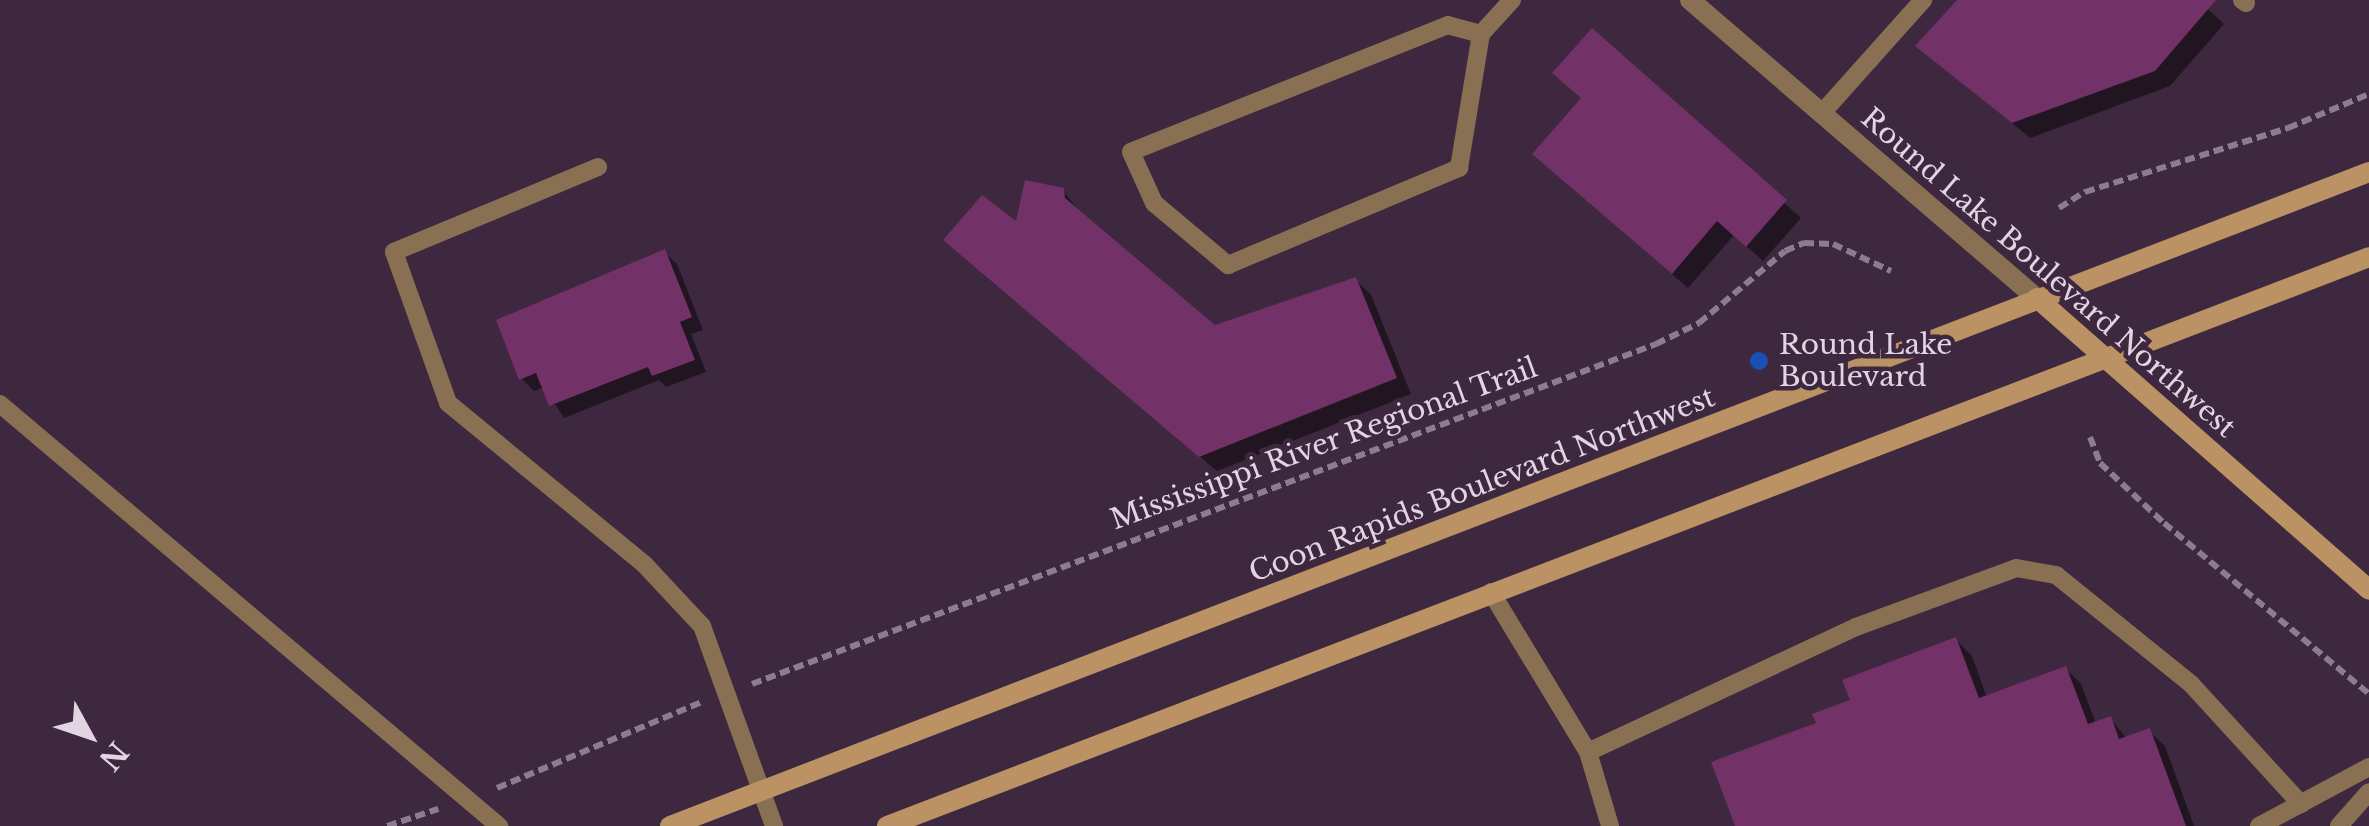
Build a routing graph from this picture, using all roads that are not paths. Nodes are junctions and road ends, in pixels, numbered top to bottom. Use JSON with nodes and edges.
{"nodes":[{"id":1,"x":1512,"y":0,"type":"edge"},
{"id":2,"x":1690,"y":0,"type":"edge"},
{"id":3,"x":1922,"y":0,"type":"edge"},
{"id":4,"x":1481,"y":34,"type":"junction"},
{"id":5,"x":1822,"y":113,"type":"junction"},
{"id":6,"x":598,"y":167,"type":"dead end"},
{"id":7,"x":2369,"y":172,"type":"edge"},
{"id":8,"x":2369,"y":257,"type":"edge"},
{"id":9,"x":2037,"y":298,"type":"junction"},
{"id":10,"x":2106,"y":358,"type":"junction"},
{"id":11,"x":0,"y":404,"type":"edge"},
{"id":12,"x":2369,"y":590,"type":"edge"},
{"id":13,"x":1491,"y":592,"type":"junction"},
{"id":14,"x":1588,"y":752,"type":"junction"},
{"id":15,"x":2369,"y":767,"type":"edge"},
{"id":16,"x":764,"y":790,"type":"junction"},
{"id":17,"x":2369,"y":792,"type":"edge"},
{"id":18,"x":2301,"y":804,"type":"junction"},
{"id":19,"x":499,"y":826,"type":"edge"},
{"id":20,"x":670,"y":826,"type":"edge"},
{"id":21,"x":774,"y":826,"type":"edge"},
{"id":22,"x":887,"y":826,"type":"edge"},
{"id":23,"x":1610,"y":826,"type":"edge"},
{"id":24,"x":2259,"y":826,"type":"edge"},
{"id":25,"x":2339,"y":826,"type":"edge"}],
"edges":[{"from":1,"to":4,"type":"lane"},
{"from":2,"to":5,"type":"street","name":"Round Lake Boulevard Northwest"},
{"from":3,"to":5,"type":"lane"},
{"from":4,"to":4,"type":"lane"},
{"from":5,"to":9,"type":"street","name":"Round Lake Boulevard Northwest"},
{"from":6,"to":16,"type":"lane"},
{"from":7,"to":9,"type":"main road","name":"Coon Rapids Boulevard Northwest"},
{"from":8,"to":10,"type":"main road"},
{"from":9,"to":10,"type":"main road","name":"Round Lake Boulevard Northwest"},
{"from":9,"to":16,"type":"main road","name":"Coon Rapids Boulevard Northwest"},
{"from":10,"to":12,"type":"main road","name":"Round Lake Boulevard Northwest"},
{"from":10,"to":13,"type":"main road"},
{"from":11,"to":19,"type":"lane"},
{"from":13,"to":14,"type":"lane"},
{"from":13,"to":22,"type":"main road"},
{"from":14,"to":18,"type":"lane"},
{"from":14,"to":23,"type":"lane"},
{"from":15,"to":18,"type":"lane"},
{"from":16,"to":20,"type":"main road","name":"Coon Rapids Boulevard Northwest"},
{"from":16,"to":21,"type":"lane"},
{"from":17,"to":25,"type":"lane"},
{"from":18,"to":24,"type":"lane"}]}
